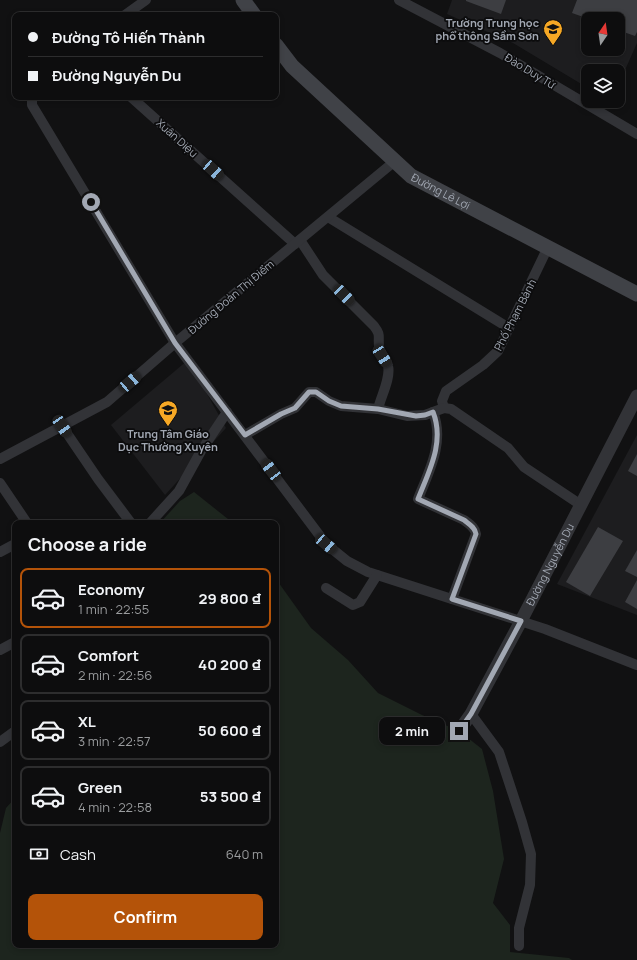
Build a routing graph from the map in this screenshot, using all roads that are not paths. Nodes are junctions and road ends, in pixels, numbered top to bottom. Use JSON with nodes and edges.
{"nodes":[{"id":1,"x":146,"y":0,"type":"edge"},
{"id":2,"x":243,"y":0,"type":"edge"},
{"id":3,"x":399,"y":0,"type":"edge"},
{"id":4,"x":129,"y":12,"type":"edge"},
{"id":5,"x":252,"y":12,"type":"edge"},
{"id":6,"x":279,"y":49,"type":"edge"},
{"id":7,"x":32,"y":100,"type":"edge"},
{"id":8,"x":134,"y":100,"type":"edge"},
{"id":9,"x":637,"y":134,"type":"edge"},
{"id":10,"x":395,"y":161,"type":"junction"},
{"id":11,"x":328,"y":217,"type":"junction"},
{"id":12,"x":298,"y":242,"type":"junction"},
{"id":13,"x":548,"y":247,"type":"junction"},
{"id":14,"x":637,"y":294,"type":"edge"},
{"id":15,"x":509,"y":328,"type":"junction"},
{"id":16,"x":175,"y":343,"type":"junction"},
{"id":17,"x":637,"y":396,"type":"edge"},
{"id":18,"x":444,"y":408,"type":"junction"},
{"id":19,"x":378,"y":409,"type":"junction"},
{"id":20,"x":227,"y":412,"type":"junction"},
{"id":21,"x":433,"y":412,"type":"junction"},
{"id":22,"x":62,"y":426,"type":"junction"},
{"id":23,"x":245,"y":435,"type":"junction"},
{"id":24,"x":0,"y":460,"type":"edge"},
{"id":25,"x":0,"y":483,"type":"edge"},
{"id":26,"x":581,"y":505,"type":"junction"},
{"id":27,"x":25,"y":520,"type":"edge"},
{"id":28,"x":129,"y":520,"type":"edge"},
{"id":29,"x":153,"y":520,"type":"edge"},
{"id":30,"x":12,"y":546,"type":"edge"},
{"id":31,"x":0,"y":552,"type":"edge"},
{"id":32,"x":376,"y":575,"type":"junction"},
{"id":33,"x":326,"y":588,"type":"dead end"},
{"id":34,"x":452,"y":599,"type":"junction"},
{"id":35,"x":521,"y":621,"type":"junction"},
{"id":36,"x":12,"y":644,"type":"edge"},
{"id":37,"x":0,"y":650,"type":"edge"},
{"id":38,"x":637,"y":665,"type":"edge"},
{"id":39,"x":471,"y":714,"type":"junction"},
{"id":40,"x":459,"y":731,"type":"dead end"},
{"id":41,"x":12,"y":734,"type":"edge"},
{"id":42,"x":0,"y":742,"type":"edge"},
{"id":43,"x":519,"y":946,"type":"dead end"}],
"edges":[{"from":1,"to":4,"type":"street"},
{"from":2,"to":5,"type":"main road"},
{"from":3,"to":9,"type":"street","name":"Đào Duy Từ"},
{"from":6,"to":10,"type":"main road","name":"Đường Lê Lợi"},
{"from":7,"to":16,"type":"street"},
{"from":8,"to":12,"type":"street","name":"Xuân Diệu"},
{"from":10,"to":11,"type":"street","name":"Đường Đoàn Thị Điểm"},
{"from":10,"to":13,"type":"main road","name":"Đường Lê Lợi"},
{"from":11,"to":12,"type":"street","name":"Đường Đoàn Thị Điểm"},
{"from":11,"to":15,"type":"street"},
{"from":12,"to":16,"type":"street","name":"Đường Đoàn Thị Điểm"},
{"from":12,"to":19,"type":"street","name":"Xuân Diệu"},
{"from":13,"to":14,"type":"main road","name":"Đường Lê Lợi"},
{"from":13,"to":15,"type":"street","name":"Phố Phạm Bành"},
{"from":15,"to":18,"type":"street","name":"Phố Phạm Bành"},
{"from":16,"to":20,"type":"street"},
{"from":16,"to":22,"type":"street","name":"Đường Đoàn Thị Điểm"},
{"from":17,"to":26,"type":"street","name":"Đường Nguyễn Du"},
{"from":18,"to":21,"type":"street"},
{"from":18,"to":26,"type":"street"},
{"from":19,"to":21,"type":"street"},
{"from":19,"to":23,"type":"street"},
{"from":20,"to":23,"type":"street"},
{"from":20,"to":29,"type":"street"},
{"from":21,"to":34,"type":"street"},
{"from":22,"to":24,"type":"street","name":"Đường Đoàn Thị Điểm"},
{"from":22,"to":28,"type":"street"},
{"from":23,"to":32,"type":"street"},
{"from":25,"to":27,"type":"street"},
{"from":26,"to":35,"type":"street","name":"Đường Nguyễn Du"},
{"from":30,"to":31,"type":"street"},
{"from":32,"to":33,"type":"street"},
{"from":32,"to":34,"type":"street"},
{"from":34,"to":35,"type":"street"},
{"from":35,"to":38,"type":"street"},
{"from":35,"to":39,"type":"street","name":"Đường Nguyễn Du"},
{"from":36,"to":37,"type":"street"},
{"from":39,"to":40,"type":"street","name":"Đường Nguyễn Du"},
{"from":39,"to":43,"type":"street"},
{"from":41,"to":42,"type":"street"}]}
